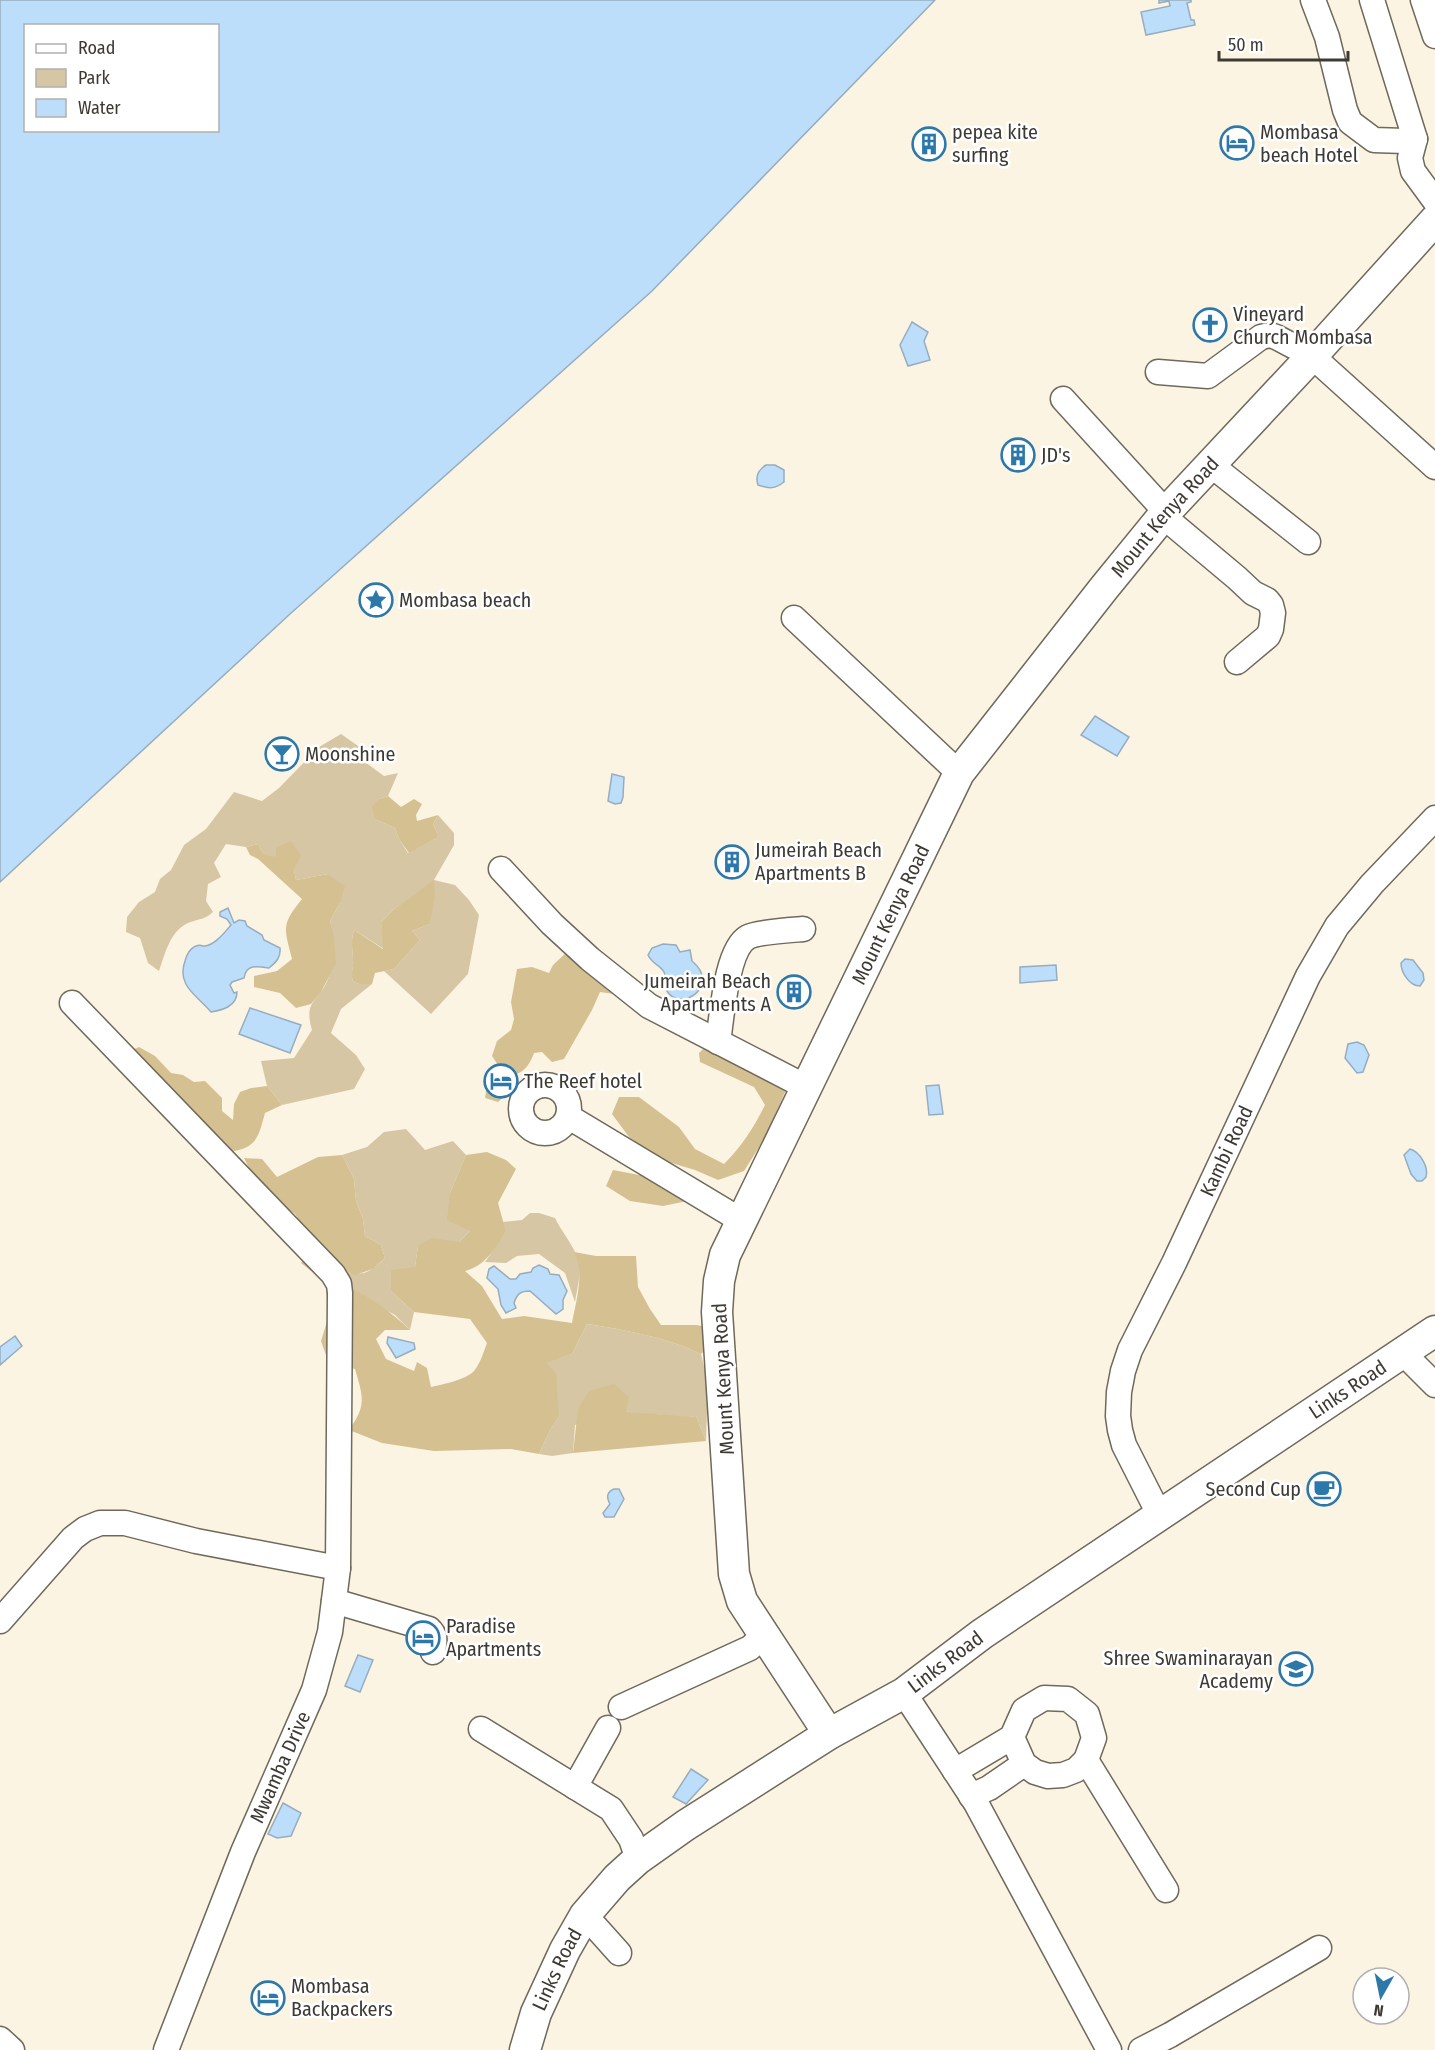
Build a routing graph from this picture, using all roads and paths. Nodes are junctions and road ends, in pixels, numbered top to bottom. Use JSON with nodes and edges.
{"nodes":[{"id":1,"x":1313,"y":0,"type":"edge"},
{"id":2,"x":1372,"y":0,"type":"edge"},
{"id":3,"x":1424,"y":0,"type":"edge"},
{"id":4,"x":1435,"y":36,"type":"edge"},
{"id":5,"x":1415,"y":139,"type":"junction"},
{"id":6,"x":1435,"y":201,"type":"edge"},
{"id":7,"x":1435,"y":220,"type":"edge"},
{"id":8,"x":1312,"y":357,"type":"junction"},
{"id":9,"x":1158,"y":372,"type":"dead end"},
{"id":10,"x":1063,"y":399,"type":"dead end"},
{"id":11,"x":1211,"y":465,"type":"junction"},
{"id":12,"x":1435,"y":467,"type":"edge"},
{"id":13,"x":1165,"y":514,"type":"junction"},
{"id":14,"x":1308,"y":542,"type":"dead end"},
{"id":15,"x":794,"y":618,"type":"dead end"},
{"id":16,"x":1237,"y":662,"type":"dead end"},
{"id":17,"x":959,"y":773,"type":"junction"},
{"id":18,"x":1435,"y":819,"type":"edge"},
{"id":19,"x":501,"y":869,"type":"dead end"},
{"id":20,"x":803,"y":928,"type":"dead end"},
{"id":21,"x":72,"y":1003,"type":"dead end"},
{"id":22,"x":718,"y":1042,"type":"junction"},
{"id":23,"x":806,"y":1087,"type":"junction"},
{"id":24,"x":569,"y":1117,"type":"dead end"},
{"id":25,"x":742,"y":1221,"type":"junction"},
{"id":26,"x":1435,"y":1331,"type":"edge"},
{"id":27,"x":1402,"y":1352,"type":"junction"},
{"id":28,"x":1435,"y":1385,"type":"edge"},
{"id":29,"x":1160,"y":1516,"type":"junction"},
{"id":30,"x":338,"y":1568,"type":"junction"},
{"id":31,"x":334,"y":1601,"type":"junction"},
{"id":32,"x":0,"y":1621,"type":"edge"},
{"id":33,"x":765,"y":1634,"type":"junction"},
{"id":34,"x":433,"y":1652,"type":"dead end"},
{"id":35,"x":904,"y":1693,"type":"junction"},
{"id":36,"x":621,"y":1707,"type":"dead end"},
{"id":37,"x":608,"y":1728,"type":"dead end"},
{"id":38,"x":481,"y":1729,"type":"dead end"},
{"id":39,"x":829,"y":1734,"type":"junction"},
{"id":40,"x":1012,"y":1737,"type":"junction"},
{"id":41,"x":1086,"y":1760,"type":"junction"},
{"id":42,"x":1024,"y":1764,"type":"junction"},
{"id":43,"x":955,"y":1771,"type":"junction"},
{"id":44,"x":575,"y":1787,"type":"junction"},
{"id":45,"x":971,"y":1796,"type":"junction"},
{"id":46,"x":638,"y":1859,"type":"junction"},
{"id":47,"x":1166,"y":1890,"type":"dead end"},
{"id":48,"x":585,"y":1916,"type":"junction"},
{"id":49,"x":1319,"y":1948,"type":"dead end"},
{"id":50,"x":619,"y":1953,"type":"dead end"},
{"id":51,"x":0,"y":2039,"type":"edge"},
{"id":52,"x":12,"y":2050,"type":"edge"},
{"id":53,"x":166,"y":2050,"type":"edge"},
{"id":54,"x":525,"y":2050,"type":"edge"},
{"id":55,"x":1108,"y":2050,"type":"edge"},
{"id":56,"x":1141,"y":2050,"type":"edge"}],
"edges":[{"from":1,"to":5,"type":"street"},
{"from":2,"to":5,"type":"street"},
{"from":3,"to":4,"type":"street"},
{"from":5,"to":6,"type":"street"},
{"from":7,"to":8,"type":"main road","name":"Mount Kenya Road"},
{"from":8,"to":9,"type":"street"},
{"from":8,"to":11,"type":"main road","name":"Mount Kenya Road"},
{"from":8,"to":12,"type":"street"},
{"from":10,"to":13,"type":"street"},
{"from":11,"to":13,"type":"main road","name":"Mount Kenya Road"},
{"from":11,"to":14,"type":"street"},
{"from":13,"to":16,"type":"street"},
{"from":13,"to":17,"type":"main road","name":"Mount Kenya Road"},
{"from":15,"to":17,"type":"street"},
{"from":17,"to":23,"type":"main road","name":"Mount Kenya Road"},
{"from":18,"to":29,"type":"street","name":"Kambi Road"},
{"from":19,"to":22,"type":"street"},
{"from":20,"to":22,"type":"street"},
{"from":21,"to":30,"type":"street","name":"Mwamba Drive"},
{"from":22,"to":23,"type":"street"},
{"from":23,"to":25,"type":"main road","name":"Mount Kenya Road"},
{"from":24,"to":25,"type":"street"},
{"from":25,"to":33,"type":"main road","name":"Mount Kenya Road"},
{"from":26,"to":27,"type":"main road","name":"Links Road"},
{"from":27,"to":28,"type":"street"},
{"from":27,"to":29,"type":"main road","name":"Links Road"},
{"from":29,"to":35,"type":"main road","name":"Links Road"},
{"from":30,"to":31,"type":"street","name":"Mwamba Drive"},
{"from":30,"to":32,"type":"street"},
{"from":31,"to":34,"type":"street"},
{"from":31,"to":53,"type":"street","name":"Mwamba Drive"},
{"from":33,"to":36,"type":"street"},
{"from":33,"to":39,"type":"main road","name":"Mount Kenya Road"},
{"from":35,"to":39,"type":"main road","name":"Links Road"},
{"from":35,"to":43,"type":"street"},
{"from":37,"to":44,"type":"street"},
{"from":38,"to":44,"type":"street"},
{"from":39,"to":46,"type":"main road","name":"Links Road"},
{"from":40,"to":41,"type":"street"},
{"from":40,"to":42,"type":"street"},
{"from":40,"to":43,"type":"street"},
{"from":41,"to":42,"type":"street"},
{"from":41,"to":47,"type":"street"},
{"from":42,"to":45,"type":"street"},
{"from":43,"to":45,"type":"street"},
{"from":44,"to":46,"type":"street"},
{"from":45,"to":55,"type":"street"},
{"from":46,"to":48,"type":"main road","name":"Links Road"},
{"from":48,"to":50,"type":"street"},
{"from":48,"to":54,"type":"main road","name":"Links Road"},
{"from":49,"to":56,"type":"street"},
{"from":51,"to":52,"type":"street"}]}
